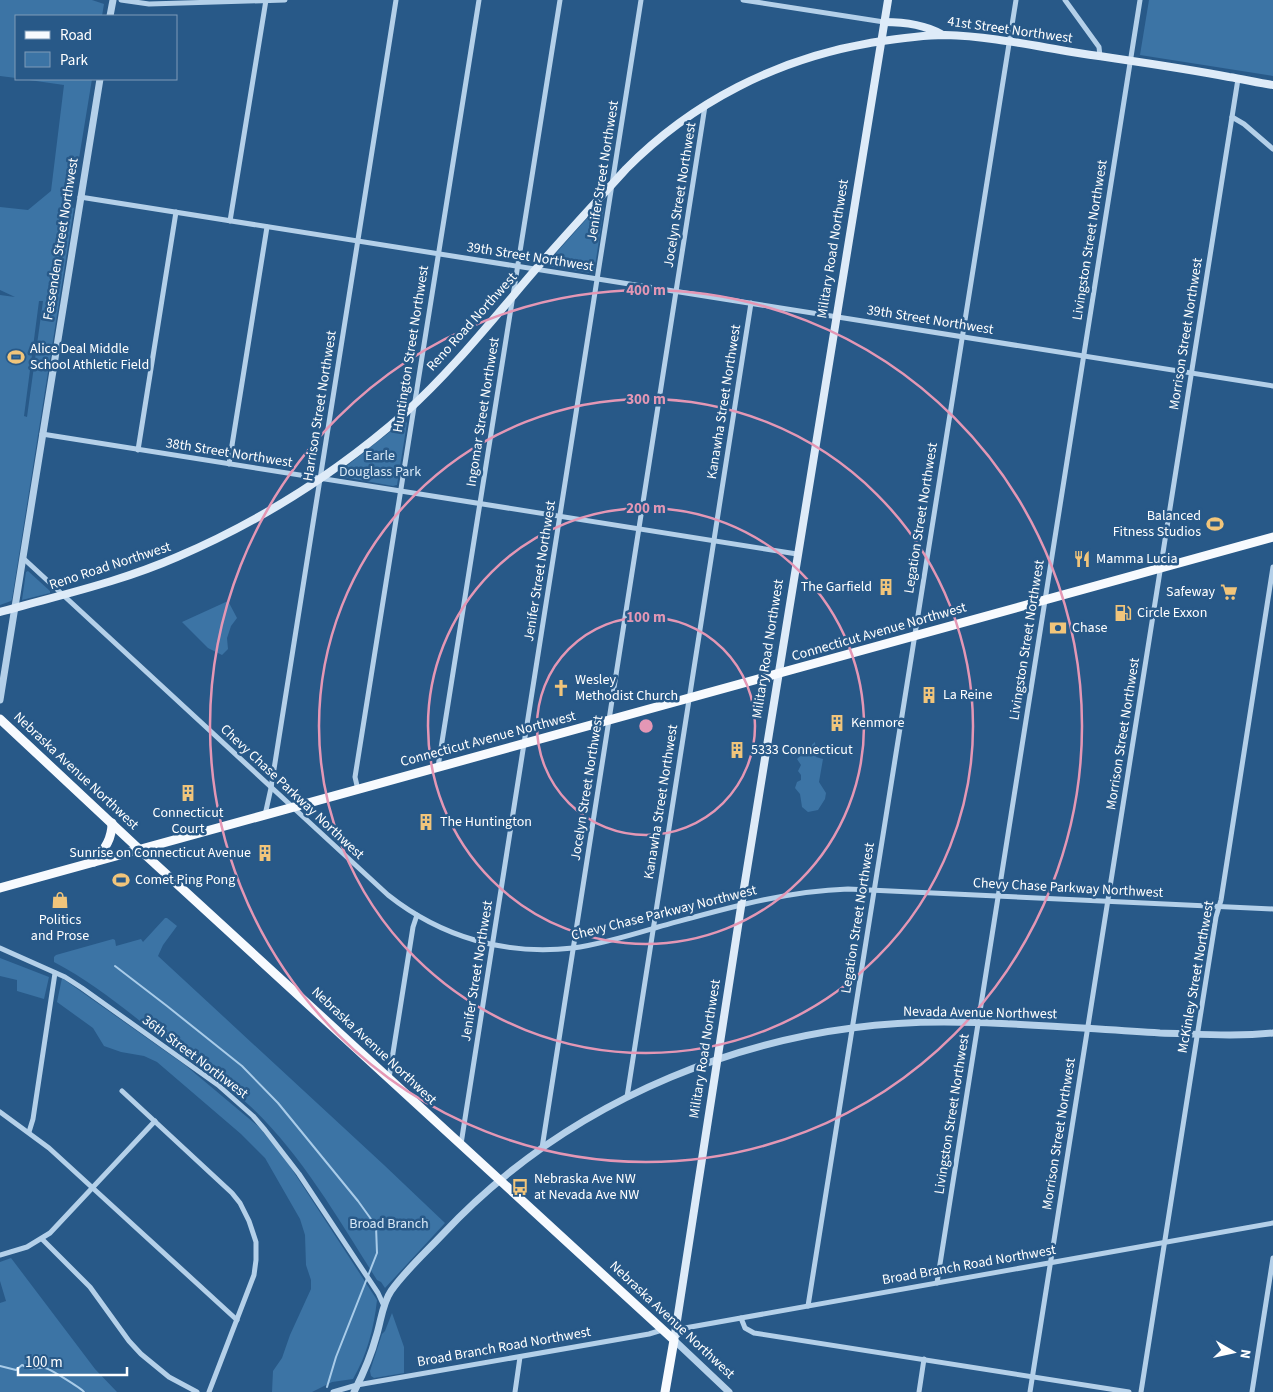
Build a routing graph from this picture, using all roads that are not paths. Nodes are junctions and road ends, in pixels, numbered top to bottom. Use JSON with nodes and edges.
{"nodes":[{"id":1,"x":112,"y":0,"type":"edge"},
{"id":2,"x":121,"y":0,"type":"edge"},
{"id":3,"x":285,"y":0,"type":"edge"},
{"id":4,"x":396,"y":0,"type":"edge"},
{"id":5,"x":478,"y":0,"type":"edge"},
{"id":6,"x":560,"y":0,"type":"edge"},
{"id":7,"x":641,"y":0,"type":"edge"},
{"id":8,"x":744,"y":0,"type":"edge"},
{"id":9,"x":888,"y":0,"type":"edge"},
{"id":10,"x":1016,"y":0,"type":"edge"},
{"id":11,"x":1065,"y":0,"type":"edge"},
{"id":12,"x":1140,"y":0,"type":"edge"},
{"id":13,"x":265,"y":1,"type":"edge"},
{"id":14,"x":110,"y":15,"type":"edge"},
{"id":15,"x":884,"y":22,"type":"junction"},
{"id":16,"x":943,"y":35,"type":"junction"},
{"id":17,"x":897,"y":39,"type":"junction"},
{"id":18,"x":881,"y":41,"type":"junction"},
{"id":19,"x":1009,"y":41,"type":"junction"},
{"id":20,"x":1100,"y":56,"type":"junction"},
{"id":21,"x":1130,"y":61,"type":"junction"},
{"id":22,"x":1238,"y":79,"type":"junction"},
{"id":23,"x":100,"y":80,"type":"edge"},
{"id":24,"x":1273,"y":85,"type":"edge"},
{"id":25,"x":705,"y":106,"type":"junction"},
{"id":26,"x":1232,"y":118,"type":"junction"},
{"id":27,"x":1273,"y":148,"type":"edge"},
{"id":28,"x":612,"y":184,"type":"junction"},
{"id":29,"x":80,"y":197,"type":"junction"},
{"id":30,"x":176,"y":212,"type":"junction"},
{"id":31,"x":230,"y":221,"type":"junction"},
{"id":32,"x":267,"y":226,"type":"junction"},
{"id":33,"x":358,"y":241,"type":"junction"},
{"id":34,"x":438,"y":254,"type":"junction"},
{"id":35,"x":518,"y":266,"type":"junction"},
{"id":36,"x":537,"y":269,"type":"junction"},
{"id":37,"x":598,"y":279,"type":"junction"},
{"id":38,"x":676,"y":291,"type":"junction"},
{"id":39,"x":513,"y":295,"type":"junction"},
{"id":40,"x":751,"y":303,"type":"junction"},
{"id":41,"x":836,"y":317,"type":"junction"},
{"id":42,"x":962,"y":336,"type":"junction"},
{"id":43,"x":1083,"y":355,"type":"junction"},
{"id":44,"x":1191,"y":373,"type":"junction"},
{"id":45,"x":1273,"y":386,"type":"edge"},
{"id":46,"x":415,"y":402,"type":"junction"},
{"id":47,"x":42,"y":434,"type":"junction"},
{"id":48,"x":138,"y":450,"type":"junction"},
{"id":49,"x":230,"y":464,"type":"junction"},
{"id":50,"x":320,"y":479,"type":"junction"},
{"id":51,"x":400,"y":491,"type":"junction"},
{"id":52,"x":480,"y":504,"type":"junction"},
{"id":53,"x":560,"y":517,"type":"junction"},
{"id":54,"x":638,"y":529,"type":"junction"},
{"id":55,"x":1273,"y":537,"type":"edge"},
{"id":56,"x":714,"y":541,"type":"junction"},
{"id":57,"x":798,"y":554,"type":"junction"},
{"id":58,"x":23,"y":558,"type":"junction"},
{"id":59,"x":1273,"y":567,"type":"edge"},
{"id":60,"x":1160,"y":568,"type":"junction"},
{"id":61,"x":62,"y":595,"type":"junction"},
{"id":62,"x":1044,"y":600,"type":"junction"},
{"id":63,"x":15,"y":608,"type":"junction"},
{"id":64,"x":0,"y":612,"type":"edge"},
{"id":65,"x":914,"y":636,"type":"junction"},
{"id":66,"x":778,"y":674,"type":"junction"},
{"id":67,"x":689,"y":698,"type":"junction"},
{"id":68,"x":0,"y":700,"type":"edge"},
{"id":69,"x":0,"y":719,"type":"edge"},
{"id":70,"x":608,"y":721,"type":"junction"},
{"id":71,"x":524,"y":744,"type":"junction"},
{"id":72,"x":438,"y":768,"type":"junction"},
{"id":73,"x":271,"y":788,"type":"junction"},
{"id":74,"x":358,"y":790,"type":"junction"},
{"id":75,"x":293,"y":808,"type":"junction"},
{"id":76,"x":264,"y":816,"type":"junction"},
{"id":77,"x":112,"y":823,"type":"junction"},
{"id":78,"x":140,"y":850,"type":"junction"},
{"id":79,"x":94,"y":862,"type":"junction"},
{"id":80,"x":0,"y":888,"type":"edge"},
{"id":81,"x":874,"y":890,"type":"junction"},
{"id":82,"x":998,"y":896,"type":"junction"},
{"id":83,"x":1108,"y":902,"type":"junction"},
{"id":84,"x":741,"y":905,"type":"junction"},
{"id":85,"x":1219,"y":908,"type":"junction"},
{"id":86,"x":1273,"y":909,"type":"edge"},
{"id":87,"x":417,"y":916,"type":"junction"},
{"id":88,"x":653,"y":929,"type":"junction"},
{"id":89,"x":492,"y":946,"type":"junction"},
{"id":90,"x":0,"y":948,"type":"edge"},
{"id":91,"x":573,"y":948,"type":"junction"},
{"id":92,"x":55,"y":973,"type":"junction"},
{"id":93,"x":977,"y":1023,"type":"junction"},
{"id":94,"x":852,"y":1028,"type":"junction"},
{"id":95,"x":1088,"y":1029,"type":"junction"},
{"id":96,"x":1273,"y":1033,"type":"edge"},
{"id":97,"x":1197,"y":1034,"type":"junction"},
{"id":98,"x":718,"y":1059,"type":"junction"},
{"id":99,"x":389,"y":1078,"type":"junction"},
{"id":100,"x":122,"y":1091,"type":"dead end"},
{"id":101,"x":627,"y":1097,"type":"junction"},
{"id":102,"x":0,"y":1112,"type":"edge"},
{"id":103,"x":155,"y":1121,"type":"junction"},
{"id":104,"x":29,"y":1132,"type":"junction"},
{"id":105,"x":461,"y":1145,"type":"junction"},
{"id":106,"x":542,"y":1148,"type":"junction"},
{"id":107,"x":500,"y":1180,"type":"junction"},
{"id":108,"x":93,"y":1188,"type":"junction"},
{"id":109,"x":1273,"y":1223,"type":"edge"},
{"id":110,"x":42,"y":1239,"type":"junction"},
{"id":111,"x":1164,"y":1242,"type":"junction"},
{"id":112,"x":0,"y":1255,"type":"edge"},
{"id":113,"x":1273,"y":1258,"type":"edge"},
{"id":114,"x":1051,"y":1262,"type":"junction"},
{"id":115,"x":937,"y":1283,"type":"junction"},
{"id":116,"x":808,"y":1306,"type":"junction"},
{"id":117,"x":385,"y":1307,"type":"junction"},
{"id":118,"x":741,"y":1318,"type":"junction"},
{"id":119,"x":237,"y":1320,"type":"junction"},
{"id":120,"x":662,"y":1330,"type":"junction"},
{"id":121,"x":674,"y":1340,"type":"junction"},
{"id":122,"x":520,"y":1357,"type":"junction"},
{"id":123,"x":924,"y":1359,"type":"junction"},
{"id":124,"x":1032,"y":1377,"type":"junction"},
{"id":125,"x":356,"y":1389,"type":"edge"},
{"id":126,"x":197,"y":1392,"type":"edge"},
{"id":127,"x":210,"y":1392,"type":"edge"},
{"id":128,"x":332,"y":1392,"type":"edge"},
{"id":129,"x":515,"y":1392,"type":"edge"},
{"id":130,"x":665,"y":1392,"type":"edge"},
{"id":131,"x":729,"y":1392,"type":"edge"},
{"id":132,"x":919,"y":1392,"type":"edge"},
{"id":133,"x":1030,"y":1392,"type":"edge"},
{"id":134,"x":1129,"y":1392,"type":"edge"},
{"id":135,"x":1141,"y":1392,"type":"edge"},
{"id":136,"x":1252,"y":1392,"type":"edge"}],
"edges":[{"from":1,"to":14,"type":"street"},
{"from":2,"to":13,"type":"street"},
{"from":3,"to":13,"type":"street"},
{"from":4,"to":33,"type":"street","name":"Harrison Street Northwest"},
{"from":5,"to":34,"type":"street","name":"Huntington Street Northwest"},
{"from":6,"to":35,"type":"street","name":"Ingomar Street Northwest"},
{"from":7,"to":28,"type":"street","name":"Jenifer Street Northwest"},
{"from":8,"to":15,"type":"street","name":"41st Street Northwest"},
{"from":9,"to":15,"type":"main road","name":"Military Road Northwest"},
{"from":10,"to":19,"type":"street","name":"Legation Street Northwest"},
{"from":11,"to":20,"type":"street"},
{"from":12,"to":21,"type":"street","name":"Livingston Street Northwest"},
{"from":13,"to":31,"type":"street"},
{"from":15,"to":16,"type":"main road","name":"41st Street Northwest"},
{"from":15,"to":17,"type":"main road"},
{"from":15,"to":18,"type":"main road","name":"Military Road Northwest"},
{"from":16,"to":17,"type":"main road","name":"Reno Road Northwest"},
{"from":16,"to":19,"type":"main road","name":"41st Street Northwest"},
{"from":17,"to":18,"type":"main road","name":"Reno Road Northwest"},
{"from":18,"to":25,"type":"main road","name":"Reno Road Northwest"},
{"from":18,"to":41,"type":"main road","name":"Military Road Northwest"},
{"from":19,"to":20,"type":"main road","name":"41st Street Northwest"},
{"from":19,"to":42,"type":"street","name":"Legation Street Northwest"},
{"from":20,"to":21,"type":"main road","name":"41st Street Northwest"},
{"from":21,"to":22,"type":"main road","name":"41st Street Northwest"},
{"from":21,"to":43,"type":"street","name":"Livingston Street Northwest"},
{"from":22,"to":24,"type":"main road","name":"41st Street Northwest"},
{"from":22,"to":26,"type":"street","name":"Morrison Street Northwest"},
{"from":23,"to":29,"type":"street","name":"Fessenden Street Northwest"},
{"from":25,"to":28,"type":"main road","name":"Reno Road Northwest"},
{"from":25,"to":38,"type":"street","name":"Jocelyn Street Northwest"},
{"from":26,"to":27,"type":"street"},
{"from":26,"to":44,"type":"street","name":"Morrison Street Northwest"},
{"from":28,"to":36,"type":"main road","name":"Reno Road Northwest"},
{"from":28,"to":37,"type":"street","name":"Jenifer Street Northwest"},
{"from":29,"to":30,"type":"street","name":"39th Street Northwest"},
{"from":29,"to":47,"type":"street","name":"Fessenden Street Northwest"},
{"from":30,"to":31,"type":"street","name":"39th Street Northwest"},
{"from":30,"to":48,"type":"street"},
{"from":31,"to":32,"type":"street","name":"39th Street Northwest"},
{"from":32,"to":33,"type":"street","name":"39th Street Northwest"},
{"from":32,"to":49,"type":"street"},
{"from":33,"to":34,"type":"street","name":"39th Street Northwest"},
{"from":33,"to":50,"type":"street","name":"Harrison Street Northwest"},
{"from":34,"to":35,"type":"street","name":"39th Street Northwest"},
{"from":34,"to":46,"type":"street","name":"Huntington Street Northwest"},
{"from":35,"to":36,"type":"street","name":"39th Street Northwest"},
{"from":35,"to":39,"type":"street","name":"Ingomar Street Northwest"},
{"from":36,"to":37,"type":"street","name":"39th Street Northwest"},
{"from":36,"to":39,"type":"main road","name":"Reno Road Northwest"},
{"from":37,"to":38,"type":"street","name":"39th Street Northwest"},
{"from":37,"to":53,"type":"street","name":"Jenifer Street Northwest"},
{"from":38,"to":40,"type":"street","name":"39th Street Northwest"},
{"from":38,"to":54,"type":"street","name":"Jocelyn Street Northwest"},
{"from":39,"to":46,"type":"main road","name":"Reno Road Northwest"},
{"from":39,"to":52,"type":"street","name":"Ingomar Street Northwest"},
{"from":40,"to":41,"type":"street","name":"39th Street Northwest"},
{"from":40,"to":56,"type":"street","name":"Kanawha Street Northwest"},
{"from":41,"to":42,"type":"street","name":"39th Street Northwest"},
{"from":41,"to":57,"type":"main road","name":"Military Road Northwest"},
{"from":42,"to":43,"type":"street","name":"39th Street Northwest"},
{"from":42,"to":65,"type":"street","name":"Legation Street Northwest"},
{"from":43,"to":44,"type":"street","name":"39th Street Northwest"},
{"from":43,"to":62,"type":"street","name":"Livingston Street Northwest"},
{"from":44,"to":45,"type":"street","name":"39th Street Northwest"},
{"from":44,"to":60,"type":"street","name":"Morrison Street Northwest"},
{"from":46,"to":50,"type":"main road","name":"Reno Road Northwest"},
{"from":46,"to":51,"type":"street","name":"Huntington Street Northwest"},
{"from":47,"to":48,"type":"street","name":"38th Street Northwest"},
{"from":47,"to":58,"type":"street","name":"Fessenden Street Northwest"},
{"from":48,"to":49,"type":"street","name":"38th Street Northwest"},
{"from":49,"to":50,"type":"street","name":"38th Street Northwest"},
{"from":50,"to":51,"type":"street","name":"38th Street Northwest"},
{"from":50,"to":61,"type":"main road","name":"Reno Road Northwest"},
{"from":50,"to":73,"type":"street","name":"Harrison Street Northwest"},
{"from":51,"to":52,"type":"street","name":"38th Street Northwest"},
{"from":51,"to":74,"type":"street","name":"Huntington Street Northwest"},
{"from":52,"to":53,"type":"street","name":"38th Street Northwest"},
{"from":52,"to":72,"type":"street","name":"Ingomar Street Northwest"},
{"from":53,"to":54,"type":"street","name":"38th Street Northwest"},
{"from":53,"to":71,"type":"street","name":"Jenifer Street Northwest"},
{"from":54,"to":56,"type":"street","name":"38th Street Northwest"},
{"from":54,"to":70,"type":"street","name":"Jocelyn Street Northwest"},
{"from":55,"to":60,"type":"main road","name":"Connecticut Avenue Northwest"},
{"from":56,"to":57,"type":"street","name":"38th Street Northwest"},
{"from":56,"to":67,"type":"street","name":"Kanawha Street Northwest"},
{"from":57,"to":66,"type":"main road","name":"Military Road Northwest"},
{"from":58,"to":61,"type":"street","name":"Chevy Chase Parkway Northwest"},
{"from":58,"to":63,"type":"street","name":"Fessenden Street Northwest"},
{"from":59,"to":85,"type":"street","name":"McKinley Street Northwest"},
{"from":60,"to":62,"type":"main road","name":"Connecticut Avenue Northwest"},
{"from":60,"to":83,"type":"street","name":"Morrison Street Northwest"},
{"from":61,"to":63,"type":"main road","name":"Reno Road Northwest"},
{"from":61,"to":73,"type":"street","name":"Chevy Chase Parkway Northwest"},
{"from":62,"to":65,"type":"main road","name":"Connecticut Avenue Northwest"},
{"from":62,"to":82,"type":"street","name":"Livingston Street Northwest"},
{"from":63,"to":64,"type":"main road","name":"Reno Road Northwest"},
{"from":63,"to":68,"type":"street","name":"Fessenden Street Northwest"},
{"from":65,"to":66,"type":"main road","name":"Connecticut Avenue Northwest"},
{"from":65,"to":81,"type":"street","name":"Legation Street Northwest"},
{"from":66,"to":67,"type":"main road","name":"Connecticut Avenue Northwest"},
{"from":66,"to":84,"type":"main road","name":"Military Road Northwest"},
{"from":67,"to":70,"type":"main road","name":"Connecticut Avenue Northwest"},
{"from":67,"to":88,"type":"street","name":"Kanawha Street Northwest"},
{"from":69,"to":77,"type":"main road","name":"Nebraska Avenue Northwest"},
{"from":70,"to":71,"type":"main road","name":"Connecticut Avenue Northwest"},
{"from":70,"to":91,"type":"street","name":"Jocelyn Street Northwest"},
{"from":71,"to":72,"type":"main road","name":"Connecticut Avenue Northwest"},
{"from":71,"to":89,"type":"street","name":"Jenifer Street Northwest"},
{"from":72,"to":74,"type":"main road","name":"Connecticut Avenue Northwest"},
{"from":73,"to":75,"type":"street","name":"Chevy Chase Parkway Northwest"},
{"from":73,"to":76,"type":"street","name":"Harrison Street Northwest"},
{"from":74,"to":75,"type":"main road","name":"Connecticut Avenue Northwest"},
{"from":75,"to":76,"type":"main road","name":"Connecticut Avenue Northwest"},
{"from":75,"to":87,"type":"street","name":"Chevy Chase Parkway Northwest"},
{"from":76,"to":78,"type":"main road","name":"Connecticut Avenue Northwest"},
{"from":77,"to":78,"type":"main road","name":"Nebraska Avenue Northwest"},
{"from":77,"to":79,"type":"main road"},
{"from":78,"to":79,"type":"main road","name":"Connecticut Avenue Northwest"},
{"from":78,"to":99,"type":"main road","name":"Nebraska Avenue Northwest"},
{"from":79,"to":80,"type":"main road","name":"Connecticut Avenue Northwest"},
{"from":81,"to":82,"type":"street","name":"Chevy Chase Parkway Northwest"},
{"from":81,"to":84,"type":"street","name":"Chevy Chase Parkway Northwest"},
{"from":81,"to":94,"type":"street","name":"Legation Street Northwest"},
{"from":82,"to":83,"type":"street","name":"Chevy Chase Parkway Northwest"},
{"from":82,"to":93,"type":"street","name":"Livingston Street Northwest"},
{"from":83,"to":85,"type":"street","name":"Chevy Chase Parkway Northwest"},
{"from":83,"to":95,"type":"street","name":"Morrison Street Northwest"},
{"from":84,"to":88,"type":"street","name":"Chevy Chase Parkway Northwest"},
{"from":84,"to":98,"type":"main road","name":"Military Road Northwest"},
{"from":85,"to":86,"type":"street","name":"Chevy Chase Parkway Northwest"},
{"from":85,"to":97,"type":"street","name":"McKinley Street Northwest"},
{"from":87,"to":89,"type":"street","name":"Chevy Chase Parkway Northwest"},
{"from":87,"to":99,"type":"street"},
{"from":88,"to":91,"type":"street","name":"Chevy Chase Parkway Northwest"},
{"from":88,"to":101,"type":"street","name":"Kanawha Street Northwest"},
{"from":89,"to":91,"type":"street","name":"Chevy Chase Parkway Northwest"},
{"from":89,"to":105,"type":"street","name":"Jenifer Street Northwest"},
{"from":90,"to":92,"type":"street","name":"36th Street Northwest"},
{"from":91,"to":106,"type":"street","name":"Jocelyn Street Northwest"},
{"from":92,"to":104,"type":"street"},
{"from":92,"to":117,"type":"street","name":"36th Street Northwest"},
{"from":93,"to":94,"type":"street","name":"Nevada Avenue Northwest"},
{"from":93,"to":95,"type":"street","name":"Nevada Avenue Northwest"},
{"from":93,"to":115,"type":"street","name":"Livingston Street Northwest"},
{"from":94,"to":98,"type":"street","name":"Nevada Avenue Northwest"},
{"from":94,"to":116,"type":"street","name":"Legation Street Northwest"},
{"from":95,"to":97,"type":"street","name":"Nevada Avenue Northwest"},
{"from":95,"to":114,"type":"street","name":"Morrison Street Northwest"},
{"from":96,"to":97,"type":"street","name":"Nevada Avenue Northwest"},
{"from":97,"to":111,"type":"street","name":"McKinley Street Northwest"},
{"from":98,"to":101,"type":"street","name":"Nevada Avenue Northwest"},
{"from":98,"to":121,"type":"main road","name":"Military Road Northwest"},
{"from":99,"to":105,"type":"main road","name":"Nebraska Avenue Northwest"},
{"from":100,"to":103,"type":"street"},
{"from":101,"to":106,"type":"street","name":"Nevada Avenue Northwest"},
{"from":102,"to":104,"type":"street"},
{"from":103,"to":108,"type":"street"},
{"from":103,"to":119,"type":"street"},
{"from":104,"to":108,"type":"street"},
{"from":105,"to":107,"type":"main road","name":"Nebraska Avenue Northwest"},
{"from":106,"to":107,"type":"street","name":"Nevada Avenue Northwest"},
{"from":107,"to":117,"type":"street","name":"Nevada Avenue Northwest"},
{"from":107,"to":120,"type":"main road","name":"Nebraska Avenue Northwest"},
{"from":108,"to":110,"type":"street"},
{"from":108,"to":119,"type":"street"},
{"from":109,"to":111,"type":"street","name":"Broad Branch Road Northwest"},
{"from":110,"to":112,"type":"street"},
{"from":110,"to":126,"type":"street"},
{"from":111,"to":114,"type":"street","name":"Broad Branch Road Northwest"},
{"from":111,"to":135,"type":"street","name":"McKinley Street Northwest"},
{"from":113,"to":136,"type":"street"},
{"from":114,"to":115,"type":"street","name":"Broad Branch Road Northwest"},
{"from":114,"to":124,"type":"street","name":"Morrison Street Northwest"},
{"from":115,"to":116,"type":"street","name":"Broad Branch Road Northwest"},
{"from":116,"to":118,"type":"street","name":"Broad Branch Road Northwest"},
{"from":117,"to":125,"type":"street","name":"Nevada Avenue Northwest"},
{"from":118,"to":121,"type":"street","name":"Broad Branch Road Northwest"},
{"from":118,"to":123,"type":"street"},
{"from":119,"to":127,"type":"street"},
{"from":120,"to":121,"type":"main road","name":"Nebraska Avenue Northwest"},
{"from":120,"to":122,"type":"street","name":"Broad Branch Road Northwest"},
{"from":121,"to":130,"type":"main road","name":"Military Road Northwest"},
{"from":121,"to":131,"type":"street","name":"Nebraska Avenue Northwest"},
{"from":122,"to":125,"type":"street","name":"Broad Branch Road Northwest"},
{"from":122,"to":129,"type":"street"},
{"from":123,"to":124,"type":"street"},
{"from":123,"to":132,"type":"street"},
{"from":124,"to":133,"type":"street","name":"Morrison Street Northwest"},
{"from":124,"to":134,"type":"street"},
{"from":125,"to":128,"type":"street","name":"Broad Branch Road Northwest"}]}
